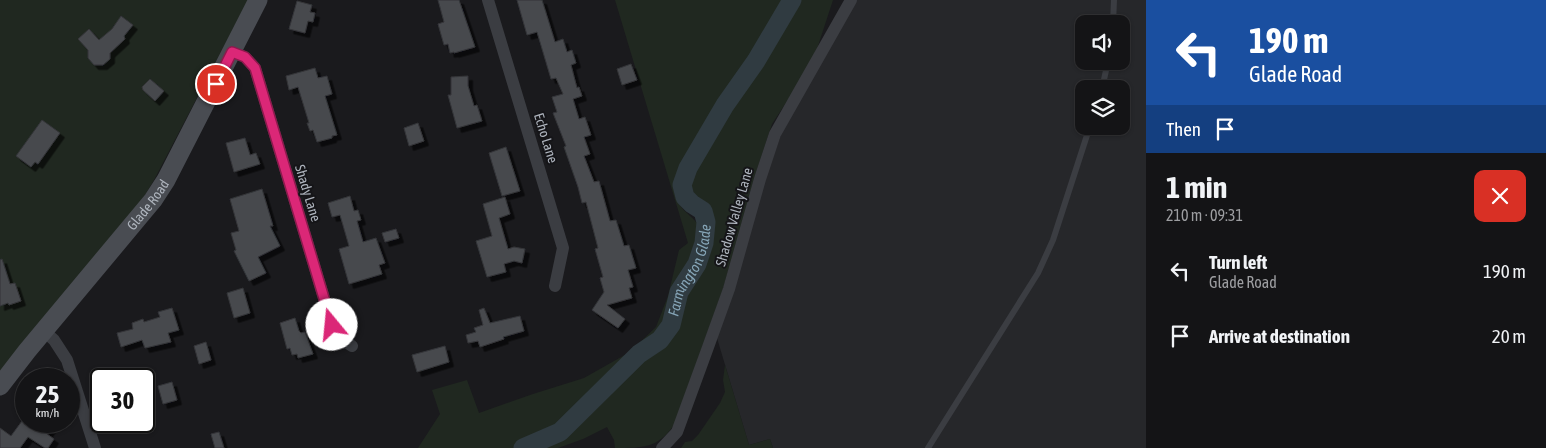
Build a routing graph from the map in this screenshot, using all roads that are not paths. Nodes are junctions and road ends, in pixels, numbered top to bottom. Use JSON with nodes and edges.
{"nodes":[{"id":1,"x":258,"y":0,"type":"edge"},
{"id":2,"x":488,"y":0,"type":"edge"},
{"id":3,"x":851,"y":0,"type":"edge"},
{"id":4,"x":1114,"y":0,"type":"edge"},
{"id":5,"x":1113,"y":15,"type":"edge"},
{"id":6,"x":232,"y":52,"type":"junction"},
{"id":7,"x":1087,"y":135,"type":"edge"},
{"id":8,"x":554,"y":286,"type":"dead end"},
{"id":9,"x":44,"y":331,"type":"junction"},
{"id":10,"x":352,"y":346,"type":"dead end"},
{"id":11,"x":0,"y":386,"type":"edge"},
{"id":12,"x":95,"y":448,"type":"edge"},
{"id":13,"x":662,"y":448,"type":"edge"},
{"id":14,"x":928,"y":448,"type":"edge"}],
"edges":[{"from":1,"to":6,"type":"street","name":"Glade Road"},
{"from":2,"to":8,"type":"street","name":"Echo Lane"},
{"from":3,"to":13,"type":"street","name":"Shadow Valley Lane"},
{"from":4,"to":5,"type":"lane"},
{"from":6,"to":9,"type":"street","name":"Glade Road"},
{"from":6,"to":10,"type":"street","name":"Shady Lane"},
{"from":7,"to":14,"type":"lane"},
{"from":9,"to":11,"type":"street","name":"Glade Road"},
{"from":9,"to":12,"type":"street"}]}
